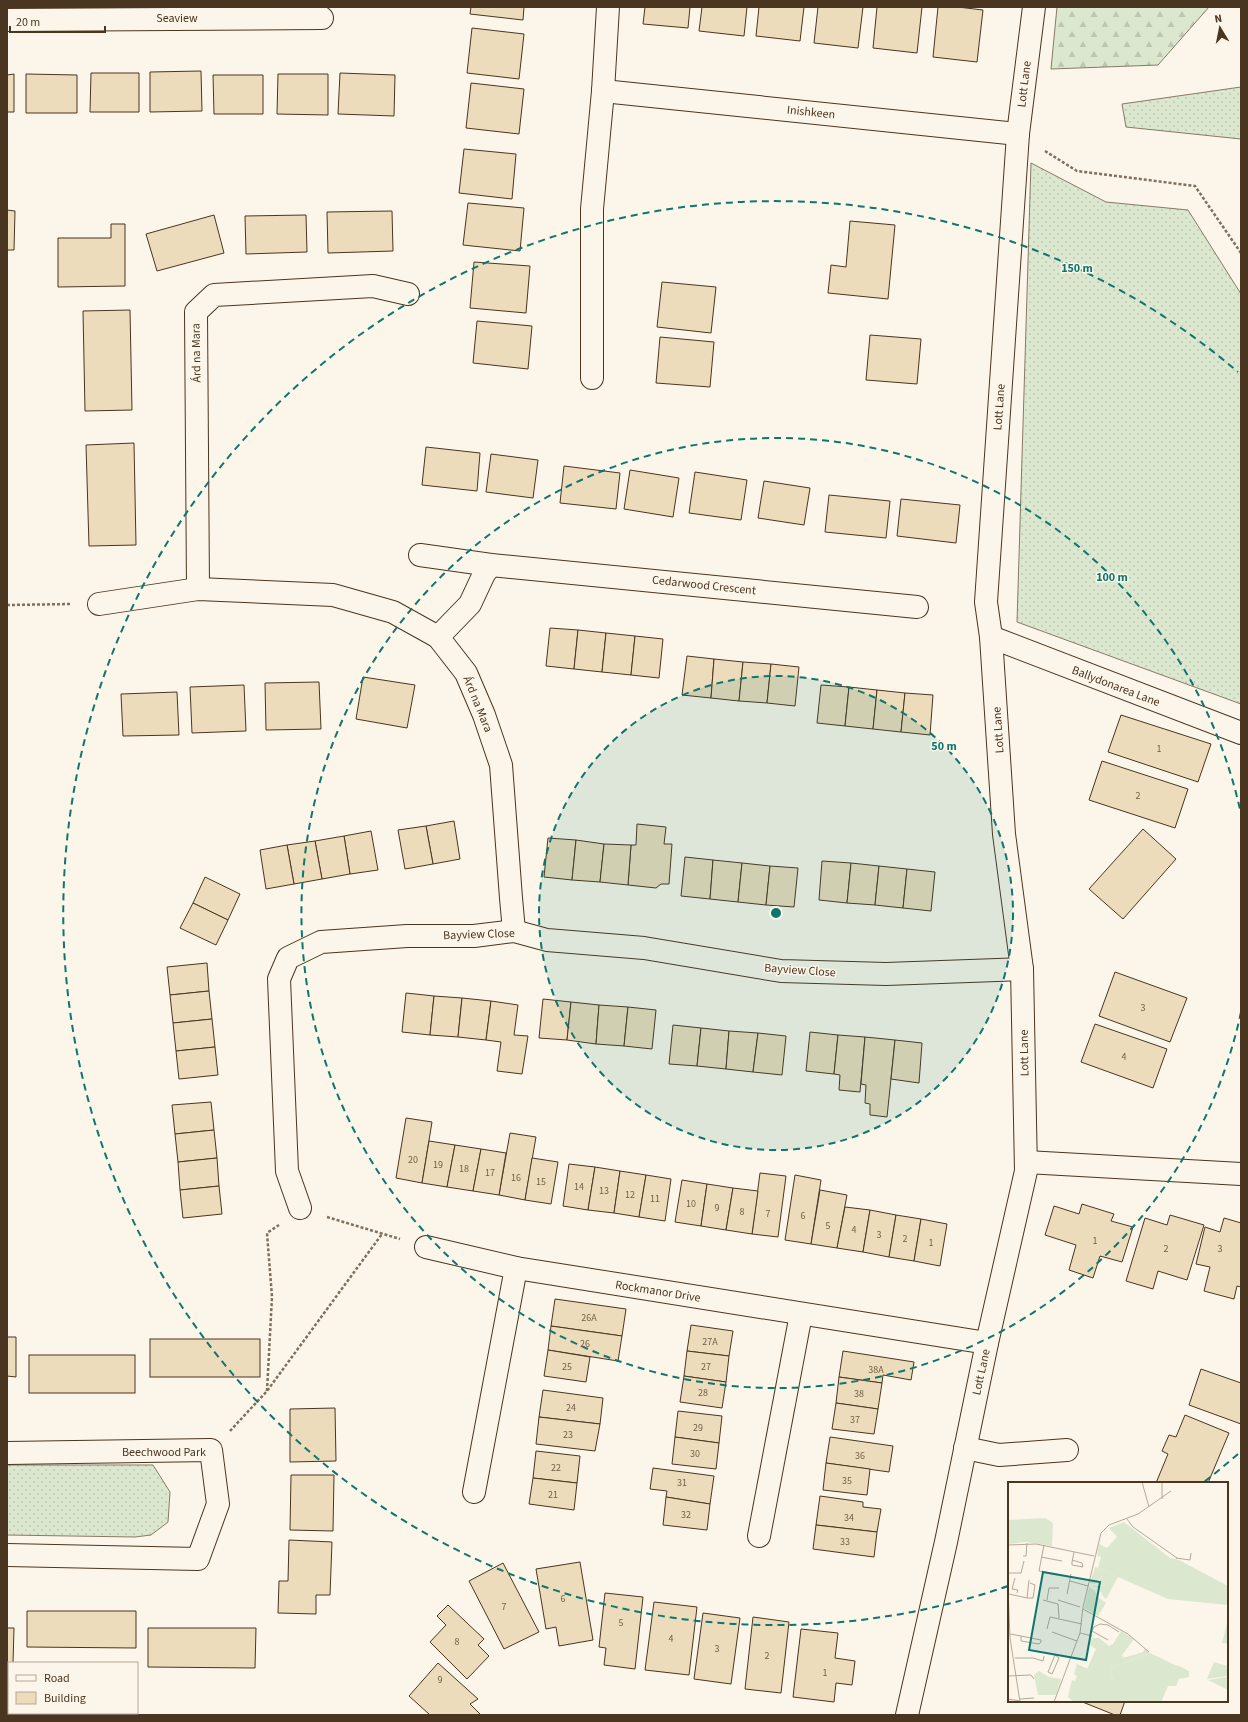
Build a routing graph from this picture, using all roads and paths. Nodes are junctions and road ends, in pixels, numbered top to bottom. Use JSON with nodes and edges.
{"nodes":[{"id":1,"x":608,"y":7,"type":"edge"},
{"id":2,"x":1034,"y":7,"type":"edge"},
{"id":3,"x":322,"y":18,"type":"dead end"},
{"id":4,"x":7,"y":20,"type":"edge"},
{"id":5,"x":603,"y":91,"type":"junction"},
{"id":6,"x":1018,"y":134,"type":"junction"},
{"id":7,"x":1241,"y":253,"type":"edge"},
{"id":8,"x":408,"y":294,"type":"dead end"},
{"id":9,"x":592,"y":378,"type":"dead end"},
{"id":10,"x":420,"y":554,"type":"dead end"},
{"id":11,"x":491,"y":565,"type":"junction"},
{"id":12,"x":198,"y":589,"type":"junction"},
{"id":13,"x":7,"y":604,"type":"edge"},
{"id":14,"x":99,"y":604,"type":"joint"},
{"id":15,"x":917,"y":607,"type":"dead end"},
{"id":16,"x":438,"y":637,"type":"junction"},
{"id":17,"x":992,"y":637,"type":"junction"},
{"id":18,"x":1241,"y":733,"type":"edge"},
{"id":19,"x":514,"y":931,"type":"junction"},
{"id":20,"x":1022,"y":969,"type":"junction"},
{"id":21,"x":1026,"y":1162,"type":"junction"},
{"id":22,"x":1241,"y":1174,"type":"edge"},
{"id":23,"x":300,"y":1208,"type":"junction"},
{"id":24,"x":382,"y":1234,"type":"junction"},
{"id":25,"x":426,"y":1247,"type":"joint"},
{"id":26,"x":516,"y":1268,"type":"junction"},
{"id":27,"x":801,"y":1314,"type":"junction"},
{"id":28,"x":987,"y":1343,"type":"junction"},
{"id":29,"x":267,"y":1391,"type":"junction"},
{"id":30,"x":965,"y":1448,"type":"junction"},
{"id":31,"x":211,"y":1450,"type":"junction"},
{"id":32,"x":1067,"y":1450,"type":"dead end"},
{"id":33,"x":7,"y":1453,"type":"edge"},
{"id":34,"x":474,"y":1492,"type":"dead end"},
{"id":35,"x":759,"y":1536,"type":"dead end"},
{"id":36,"x":7,"y":1555,"type":"edge"},
{"id":37,"x":907,"y":1715,"type":"edge"}],
"edges":[{"from":1,"to":5,"type":"street"},
{"from":2,"to":6,"type":"street","name":"Lott Lane"},
{"from":3,"to":4,"type":"street","name":"Seaview"},
{"from":5,"to":6,"type":"street","name":"Inishkeen"},
{"from":5,"to":9,"type":"street"},
{"from":6,"to":7,"type":"path"},
{"from":6,"to":17,"type":"street","name":"Lott Lane"},
{"from":8,"to":12,"type":"street","name":"Árd na Mara"},
{"from":10,"to":11,"type":"street","name":"Cedarwood Crescent"},
{"from":11,"to":15,"type":"street","name":"Cedarwood Crescent"},
{"from":11,"to":16,"type":"street"},
{"from":12,"to":14,"type":"street","name":"Árd na Mara"},
{"from":12,"to":16,"type":"street","name":"Árd na Mara"},
{"from":13,"to":14,"type":"path"},
{"from":16,"to":19,"type":"street","name":"Árd na Mara"},
{"from":17,"to":18,"type":"street","name":"Ballydonarea Lane"},
{"from":17,"to":20,"type":"street","name":"Lott Lane"},
{"from":19,"to":20,"type":"street","name":"Bayview Close"},
{"from":19,"to":23,"type":"street","name":"Bayview Close"},
{"from":20,"to":21,"type":"street","name":"Lott Lane"},
{"from":21,"to":22,"type":"street"},
{"from":21,"to":28,"type":"street","name":"Lott Lane"},
{"from":23,"to":24,"type":"path"},
{"from":23,"to":29,"type":"path"},
{"from":24,"to":25,"type":"path"},
{"from":24,"to":29,"type":"path"},
{"from":25,"to":26,"type":"street","name":"Rockmanor Drive"},
{"from":26,"to":27,"type":"street","name":"Rockmanor Drive"},
{"from":26,"to":34,"type":"street"},
{"from":27,"to":28,"type":"street","name":"Rockmanor Drive"},
{"from":27,"to":35,"type":"street"},
{"from":28,"to":30,"type":"street","name":"Lott Lane"},
{"from":29,"to":31,"type":"path"},
{"from":30,"to":32,"type":"street"},
{"from":30,"to":37,"type":"street","name":"Lott Lane"},
{"from":31,"to":33,"type":"street","name":"Beechwood Park"},
{"from":31,"to":36,"type":"street","name":"Beechwood Park"}]}
